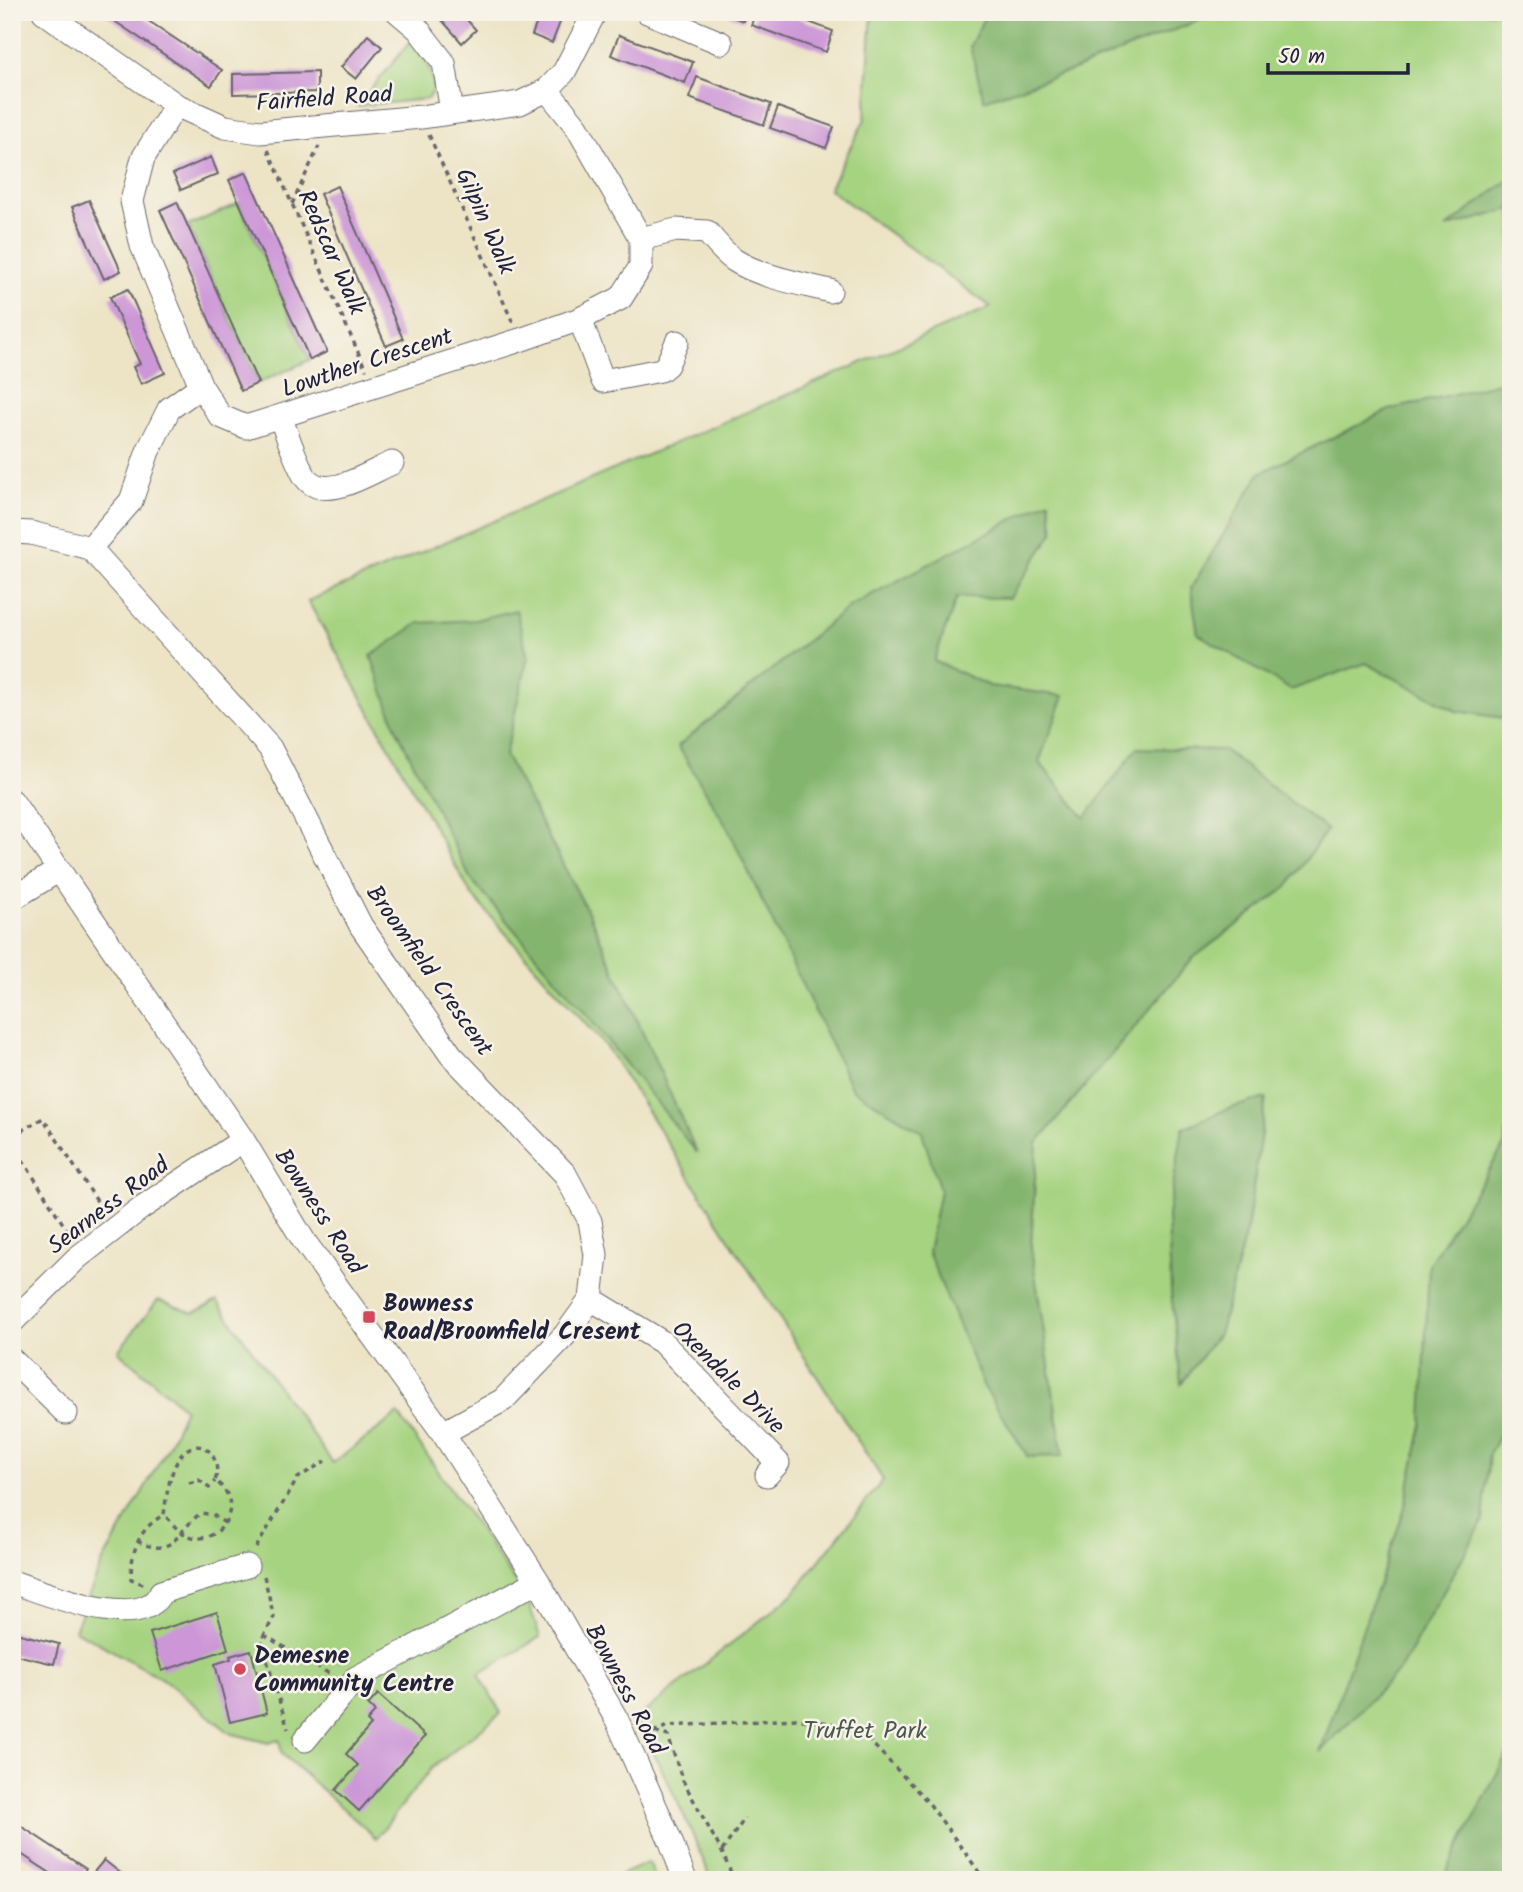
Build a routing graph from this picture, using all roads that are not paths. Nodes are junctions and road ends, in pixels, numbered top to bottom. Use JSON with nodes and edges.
{"nodes":[{"id":1,"x":44,"y":12,"type":"edge"},
{"id":2,"x":398,"y":12,"type":"edge"},
{"id":3,"x":595,"y":12,"type":"edge"},
{"id":4,"x":647,"y":12,"type":"edge"},
{"id":5,"x":721,"y":43,"type":"dead end"},
{"id":6,"x":547,"y":90,"type":"junction"},
{"id":7,"x":176,"y":105,"type":"junction"},
{"id":8,"x":452,"y":112,"type":"junction"},
{"id":9,"x":641,"y":240,"type":"junction"},
{"id":10,"x":830,"y":290,"type":"dead end"},
{"id":11,"x":580,"y":319,"type":"junction"},
{"id":12,"x":677,"y":342,"type":"dead end"},
{"id":13,"x":201,"y":386,"type":"junction"},
{"id":14,"x":280,"y":417,"type":"junction"},
{"id":15,"x":392,"y":463,"type":"dead end"},
{"id":16,"x":12,"y":532,"type":"edge"},
{"id":17,"x":90,"y":548,"type":"junction"},
{"id":18,"x":12,"y":801,"type":"edge"},
{"id":19,"x":60,"y":870,"type":"junction"},
{"id":20,"x":12,"y":899,"type":"edge"},
{"id":21,"x":243,"y":1140,"type":"junction"},
{"id":22,"x":592,"y":1299,"type":"junction"},
{"id":23,"x":12,"y":1322,"type":"edge"},
{"id":24,"x":12,"y":1360,"type":"edge"},
{"id":25,"x":66,"y":1413,"type":"dead end"},
{"id":26,"x":443,"y":1433,"type":"junction"},
{"id":27,"x":767,"y":1475,"type":"dead end"},
{"id":28,"x":247,"y":1566,"type":"road end"},
{"id":29,"x":12,"y":1581,"type":"edge"},
{"id":30,"x":538,"y":1581,"type":"junction"},
{"id":31,"x":305,"y":1740,"type":"road end"},
{"id":32,"x":685,"y":1880,"type":"edge"}],
"edges":[{"from":1,"to":7,"type":"street","name":"Fairfield Road"},
{"from":2,"to":8,"type":"street"},
{"from":3,"to":6,"type":"street","name":"Fairfield Road"},
{"from":4,"to":5,"type":"street"},
{"from":6,"to":8,"type":"street","name":"Fairfield Road"},
{"from":6,"to":9,"type":"street"},
{"from":7,"to":8,"type":"street","name":"Fairfield Road"},
{"from":7,"to":13,"type":"street","name":"Lowther Crescent"},
{"from":9,"to":10,"type":"street"},
{"from":9,"to":11,"type":"street","name":"Lowther Crescent"},
{"from":11,"to":12,"type":"street"},
{"from":11,"to":14,"type":"street","name":"Lowther Crescent"},
{"from":13,"to":14,"type":"street","name":"Lowther Crescent"},
{"from":13,"to":17,"type":"street"},
{"from":14,"to":15,"type":"street"},
{"from":16,"to":17,"type":"street"},
{"from":17,"to":22,"type":"street","name":"Broomfield Crescent"},
{"from":18,"to":19,"type":"street","name":"Bowness Road"},
{"from":19,"to":20,"type":"street"},
{"from":19,"to":21,"type":"street","name":"Bowness Road"},
{"from":21,"to":23,"type":"street","name":"Searness Road"},
{"from":21,"to":26,"type":"street","name":"Bowness Road"},
{"from":22,"to":26,"type":"street"},
{"from":22,"to":27,"type":"street","name":"Oxendale Drive"},
{"from":24,"to":25,"type":"street"},
{"from":26,"to":30,"type":"street","name":"Bowness Road"},
{"from":28,"to":29,"type":"street"},
{"from":30,"to":31,"type":"street"},
{"from":30,"to":32,"type":"street","name":"Bowness Road"}]}
